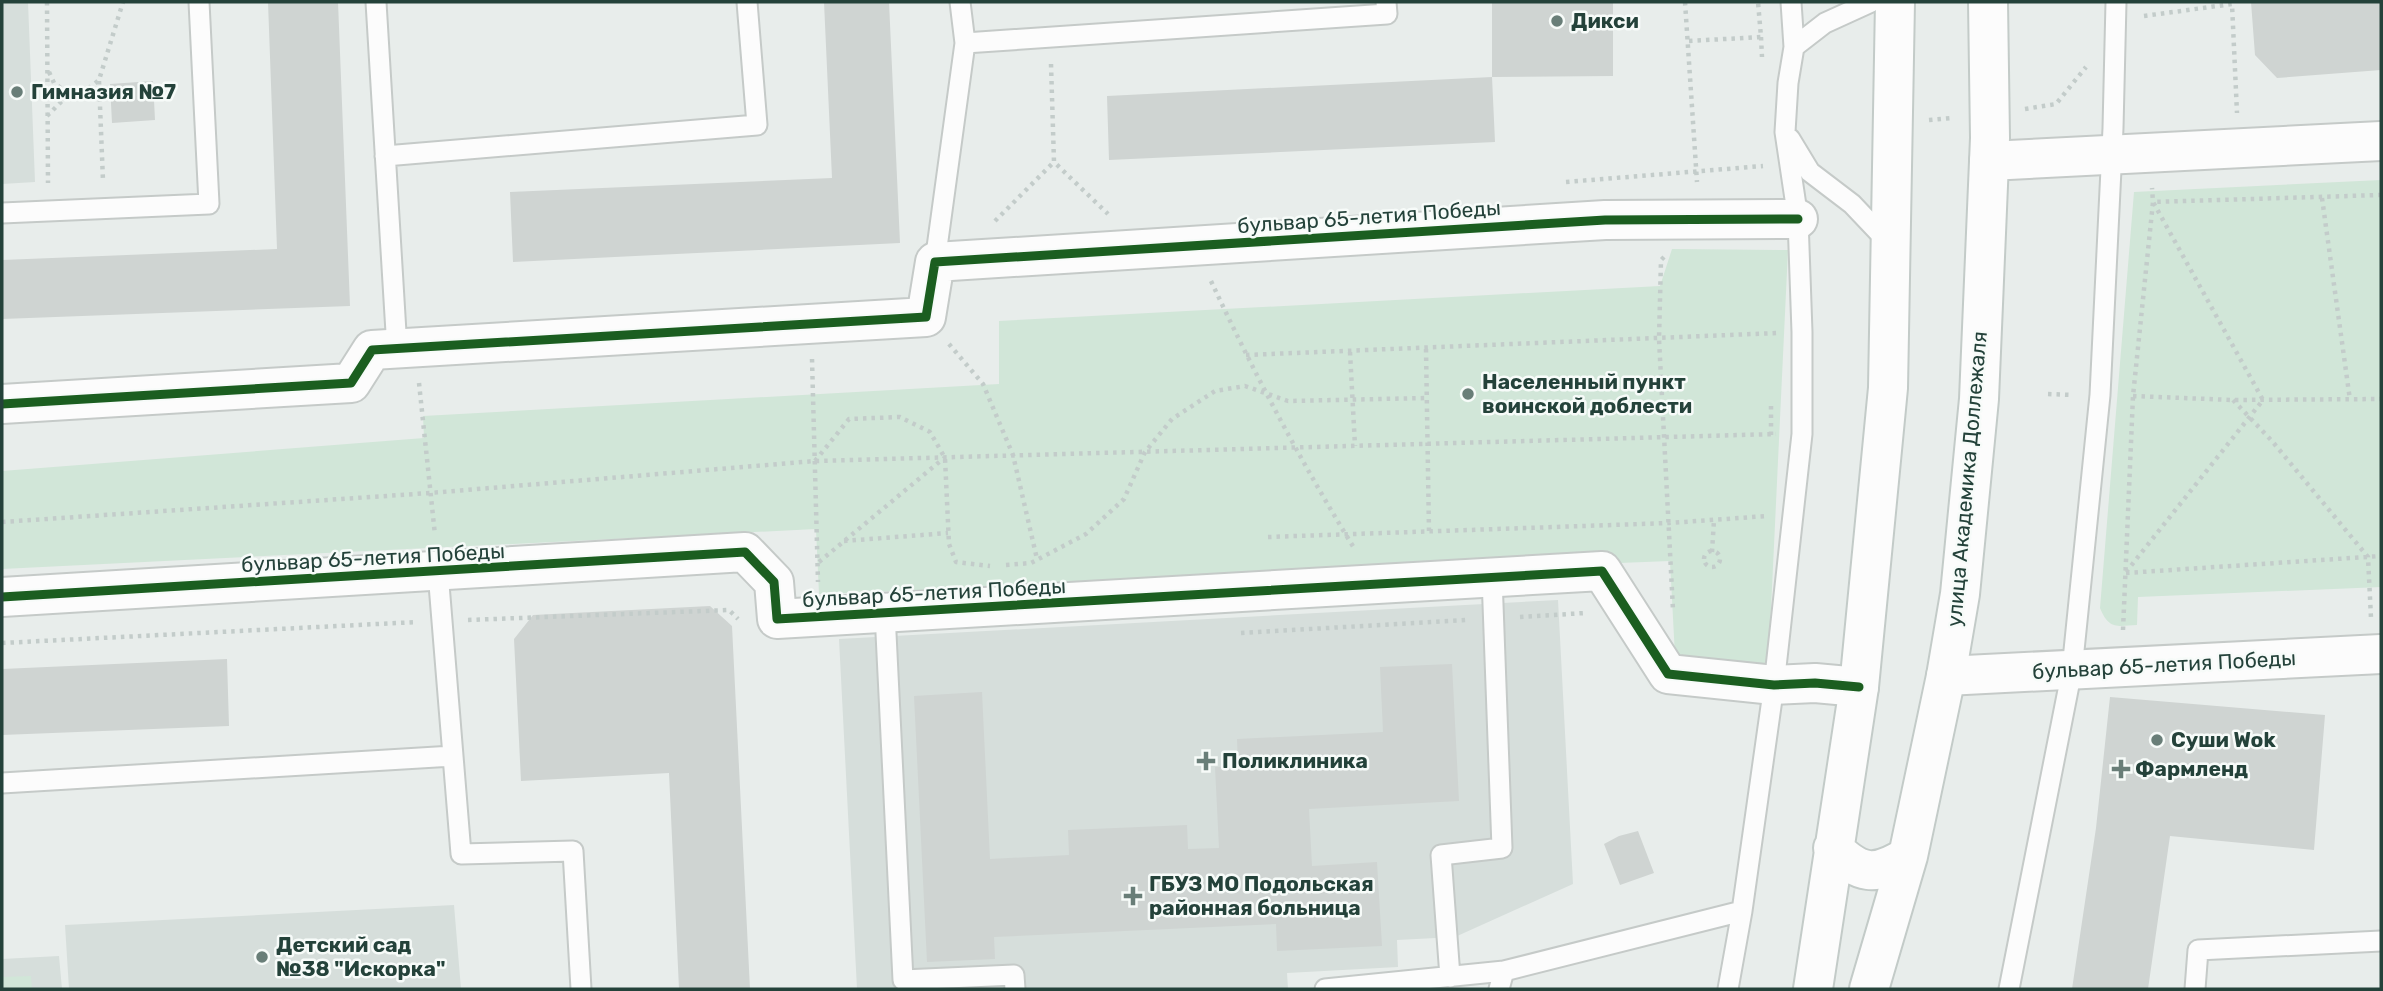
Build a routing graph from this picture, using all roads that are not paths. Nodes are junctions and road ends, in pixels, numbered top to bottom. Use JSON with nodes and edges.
{"nodes":[{"id":1,"x":199,"y":2,"type":"edge"},
{"id":2,"x":376,"y":2,"type":"edge"},
{"id":3,"x":747,"y":2,"type":"edge"},
{"id":4,"x":961,"y":2,"type":"edge"},
{"id":5,"x":1386,"y":2,"type":"edge"},
{"id":6,"x":1791,"y":2,"type":"edge"},
{"id":7,"x":1871,"y":2,"type":"edge"},
{"id":8,"x":1895,"y":2,"type":"edge"},
{"id":9,"x":2116,"y":2,"type":"edge"},
{"id":10,"x":1983,"y":4,"type":"edge"},
{"id":11,"x":965,"y":43,"type":"junction"},
{"id":12,"x":1794,"y":47,"type":"junction"},
{"id":13,"x":1785,"y":132,"type":"junction"},
{"id":14,"x":2381,"y":141,"type":"edge"},
{"id":15,"x":385,"y":156,"type":"junction"},
{"id":16,"x":2111,"y":156,"type":"junction"},
{"id":17,"x":1989,"y":161,"type":"junction"},
{"id":18,"x":2,"y":213,"type":"edge"},
{"id":19,"x":1798,"y":219,"type":"junction"},
{"id":20,"x":1891,"y":246,"type":"junction"},
{"id":21,"x":934,"y":262,"type":"junction"},
{"id":22,"x":407,"y":348,"type":"junction"},
{"id":23,"x":2,"y":404,"type":"edge"},
{"id":24,"x":438,"y":572,"type":"junction"},
{"id":25,"x":1492,"y":578,"type":"junction"},
{"id":26,"x":2,"y":597,"type":"edge"},
{"id":27,"x":885,"y":613,"type":"junction"},
{"id":28,"x":2377,"y":654,"type":"edge"},
{"id":29,"x":2072,"y":670,"type":"junction"},
{"id":30,"x":1946,"y":676,"type":"junction"},
{"id":31,"x":1774,"y":684,"type":"junction"},
{"id":32,"x":1858,"y":687,"type":"junction"},
{"id":33,"x":453,"y":756,"type":"junction"},
{"id":34,"x":2,"y":783,"type":"edge"},
{"id":35,"x":1833,"y":848,"type":"junction"},
{"id":36,"x":1908,"y":856,"type":"junction"},
{"id":37,"x":1742,"y":911,"type":"junction"},
{"id":38,"x":2381,"y":941,"type":"edge"},
{"id":39,"x":1502,"y":980,"type":"edge"},
{"id":40,"x":1453,"y":983,"type":"edge"},
{"id":41,"x":581,"y":989,"type":"edge"},
{"id":42,"x":1015,"y":989,"type":"edge"},
{"id":43,"x":1325,"y":989,"type":"edge"},
{"id":44,"x":1728,"y":989,"type":"edge"},
{"id":45,"x":1812,"y":989,"type":"edge"},
{"id":46,"x":1869,"y":989,"type":"edge"},
{"id":47,"x":2009,"y":989,"type":"edge"},
{"id":48,"x":2195,"y":989,"type":"edge"}],
"edges":[{"from":1,"to":18,"type":"lane"},
{"from":2,"to":15,"type":"lane"},
{"from":3,"to":15,"type":"lane"},
{"from":4,"to":11,"type":"lane"},
{"from":5,"to":11,"type":"lane"},
{"from":6,"to":12,"type":"lane"},
{"from":7,"to":12,"type":"lane"},
{"from":8,"to":20,"type":"street"},
{"from":9,"to":16,"type":"lane"},
{"from":10,"to":17,"type":"street","name":"улица Академика Доллежаля"},
{"from":11,"to":21,"type":"lane"},
{"from":12,"to":13,"type":"lane"},
{"from":13,"to":19,"type":"lane"},
{"from":13,"to":20,"type":"lane"},
{"from":14,"to":16,"type":"street"},
{"from":15,"to":22,"type":"lane"},
{"from":16,"to":17,"type":"street"},
{"from":16,"to":29,"type":"lane"},
{"from":17,"to":30,"type":"street","name":"улица Академика Доллежаля"},
{"from":19,"to":21,"type":"street","name":"бульвар 65-летия Победы"},
{"from":19,"to":31,"type":"lane"},
{"from":20,"to":32,"type":"street"},
{"from":21,"to":22,"type":"street"},
{"from":22,"to":23,"type":"street"},
{"from":24,"to":26,"type":"street","name":"бульвар 65-летия Победы"},
{"from":24,"to":27,"type":"street","name":"бульвар 65-летия Победы"},
{"from":24,"to":33,"type":"lane"},
{"from":25,"to":27,"type":"street","name":"бульвар 65-летия Победы"},
{"from":25,"to":31,"type":"street","name":"бульвар 65-летия Победы"},
{"from":25,"to":40,"type":"lane"},
{"from":27,"to":42,"type":"lane"},
{"from":28,"to":29,"type":"street","name":"бульвар 65-летия Победы"},
{"from":29,"to":30,"type":"street","name":"бульвар 65-летия Победы"},
{"from":29,"to":47,"type":"lane"},
{"from":30,"to":36,"type":"street","name":"улица Академика Доллежаля"},
{"from":31,"to":32,"type":"street","name":"бульвар 65-летия Победы"},
{"from":31,"to":37,"type":"lane"},
{"from":32,"to":35,"type":"street"},
{"from":33,"to":34,"type":"lane"},
{"from":33,"to":41,"type":"lane"},
{"from":35,"to":36,"type":"street"},
{"from":35,"to":45,"type":"street"},
{"from":36,"to":46,"type":"street","name":"улица Академика Доллежаля"},
{"from":37,"to":39,"type":"lane"},
{"from":37,"to":44,"type":"lane"},
{"from":38,"to":48,"type":"lane"},
{"from":39,"to":40,"type":"lane"},
{"from":40,"to":43,"type":"lane"}]}
